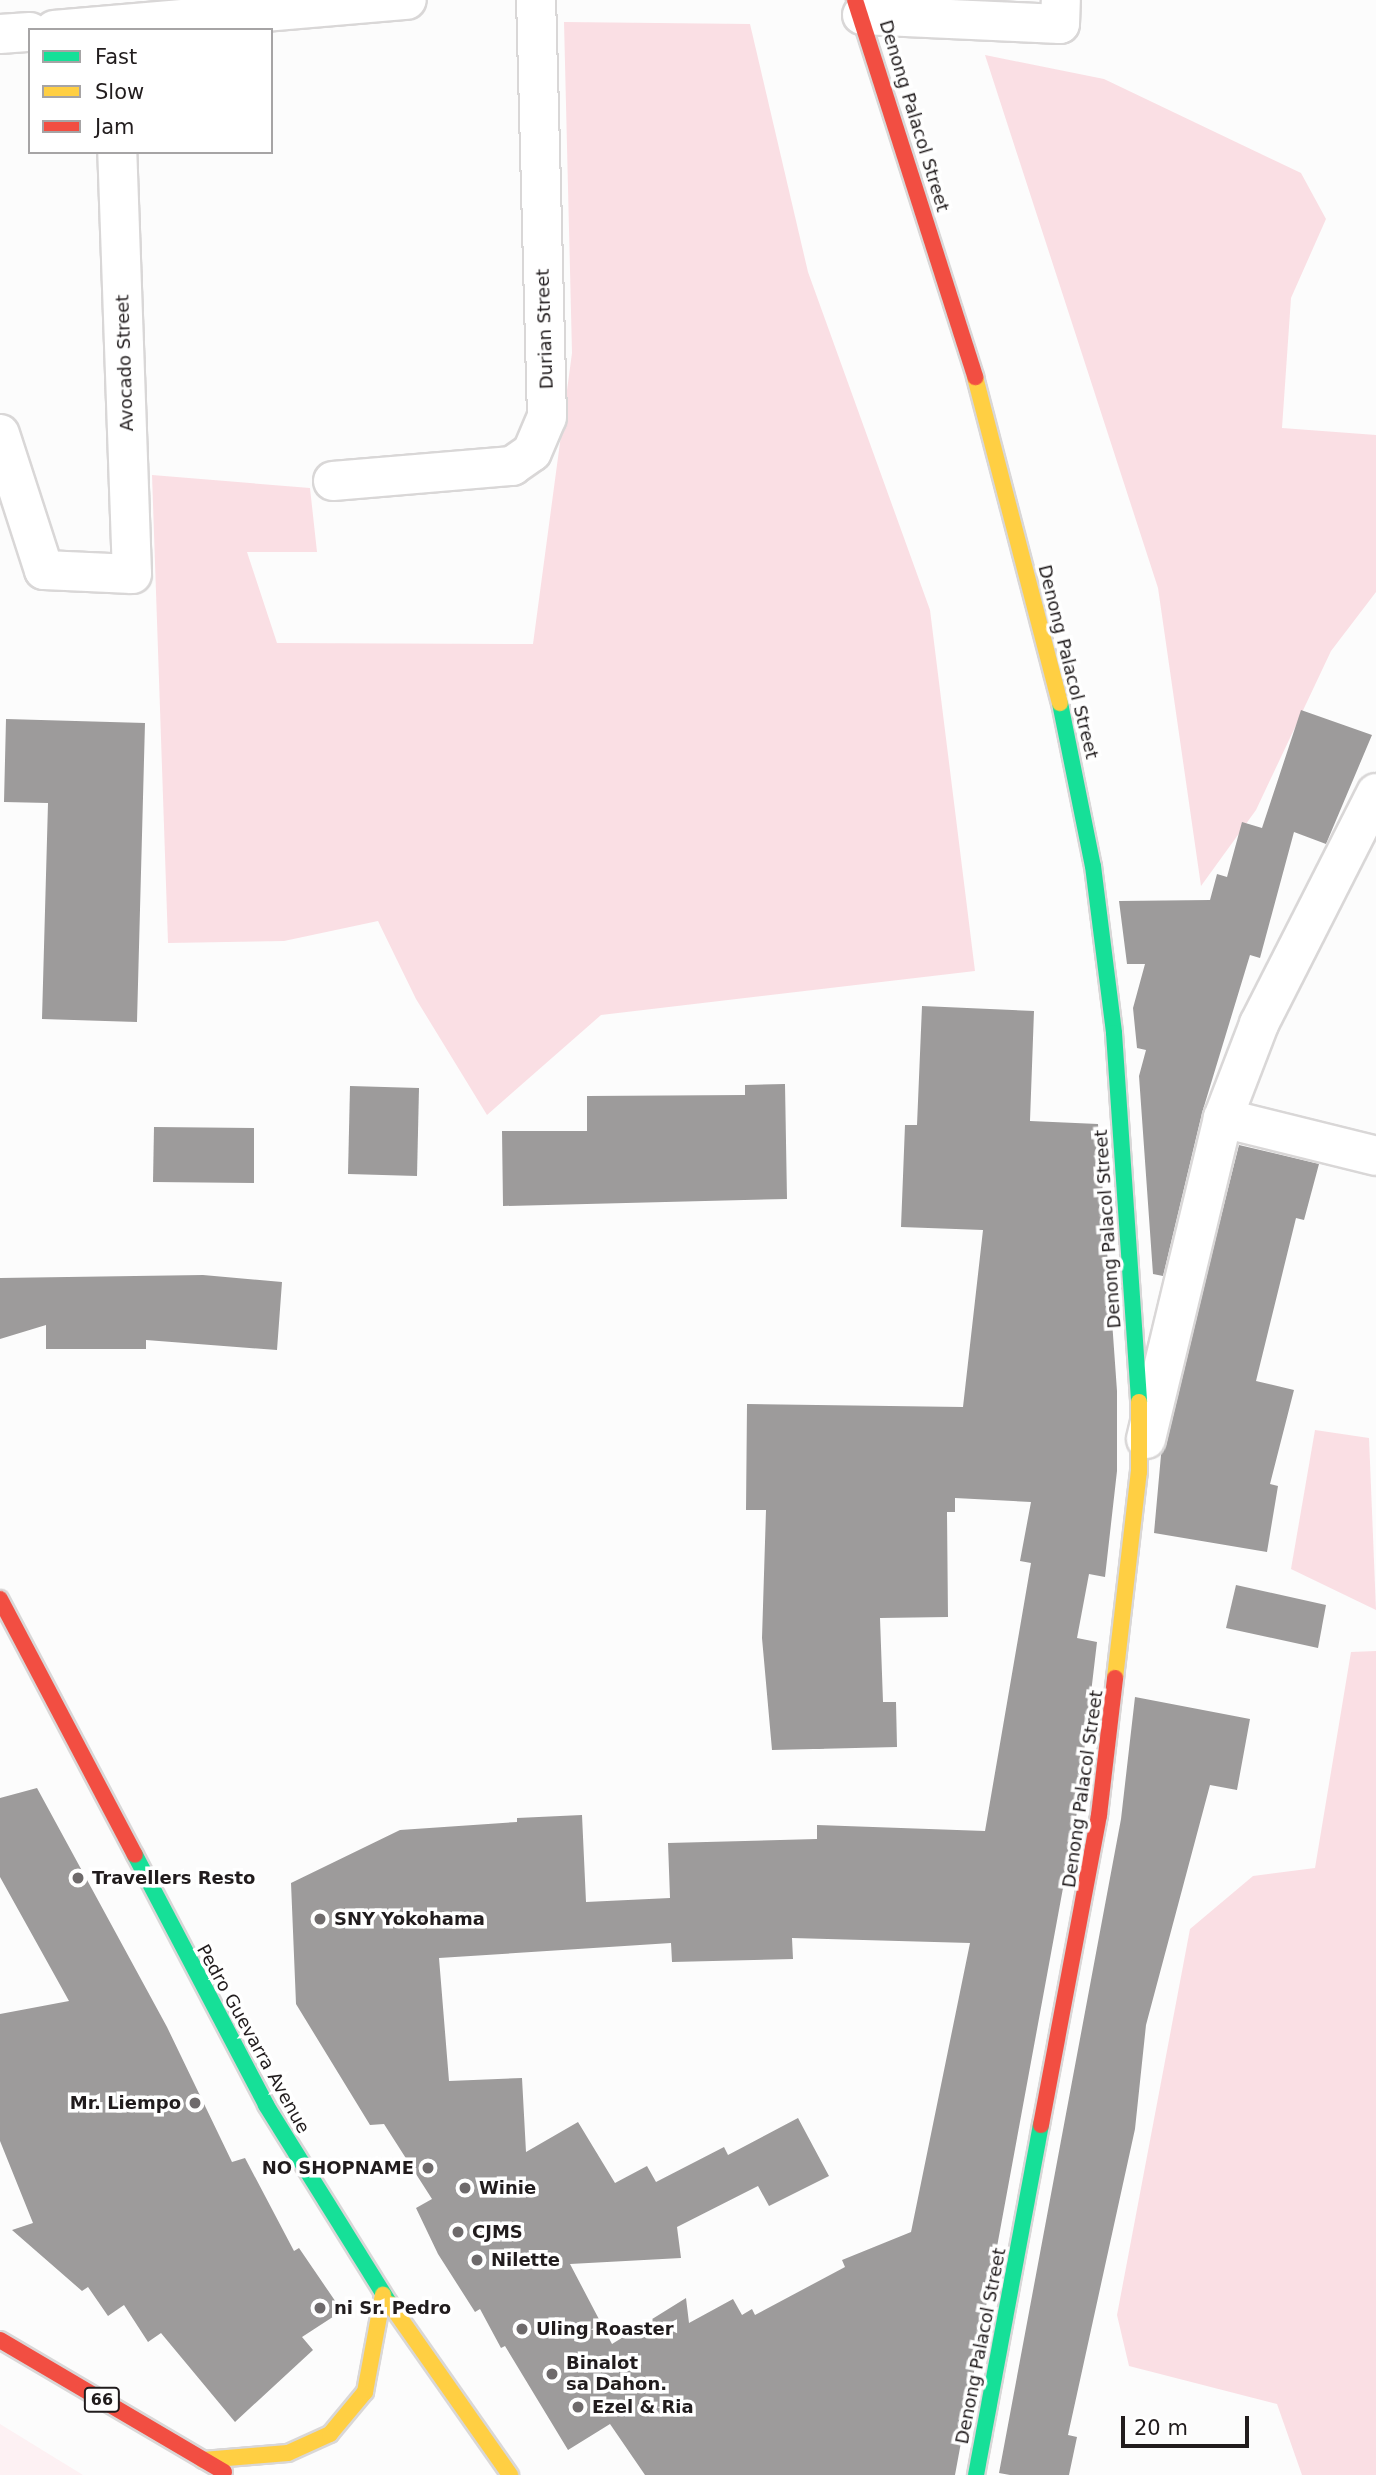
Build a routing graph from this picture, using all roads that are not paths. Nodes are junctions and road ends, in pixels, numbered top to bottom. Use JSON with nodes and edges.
{"nodes":[{"id":1,"x":407,"y":0,"type":"edge"},
{"id":2,"x":536,"y":0,"type":"edge"},
{"id":3,"x":1061,"y":0,"type":"edge"},
{"id":4,"x":858,"y":8,"type":"edge"},
{"id":5,"x":112,"y":18,"type":"edge"},
{"id":6,"x":64,"y":28,"type":"edge"},
{"id":7,"x":28,"y":32,"type":"edge"},
{"id":8,"x":0,"y":34,"type":"edge"},
{"id":9,"x":117,"y":154,"type":"edge"},
{"id":10,"x":0,"y":434,"type":"edge"},
{"id":11,"x":333,"y":481,"type":"dead end"},
{"id":12,"x":1376,"y":793,"type":"edge"},
{"id":13,"x":1223,"y":1118,"type":"junction"},
{"id":14,"x":1376,"y":1156,"type":"edge"},
{"id":15,"x":1139,"y":1472,"type":"junction"},
{"id":16,"x":0,"y":1599,"type":"edge"},
{"id":17,"x":383,"y":2295,"type":"junction"},
{"id":18,"x":0,"y":2340,"type":"edge"},
{"id":19,"x":203,"y":2460,"type":"junction"},
{"id":20,"x":229,"y":2475,"type":"edge"},
{"id":21,"x":510,"y":2475,"type":"edge"},
{"id":22,"x":976,"y":2475,"type":"edge"}],
"edges":[{"from":1,"to":5,"type":"street"},
{"from":2,"to":11,"type":"street","name":"Durian Street"},
{"from":3,"to":4,"type":"street"},
{"from":4,"to":15,"type":"street","name":"Denong Palacol Street"},
{"from":5,"to":6,"type":"street"},
{"from":7,"to":8,"type":"street"},
{"from":9,"to":10,"type":"street","name":"Avocado Street"},
{"from":12,"to":13,"type":"street"},
{"from":13,"to":14,"type":"street"},
{"from":13,"to":15,"type":"street"},
{"from":15,"to":22,"type":"street","name":"Denong Palacol Street"},
{"from":16,"to":17,"type":"street","name":"Pedro Guevarra Avenue"},
{"from":17,"to":19,"type":"street"},
{"from":17,"to":21,"type":"street","name":"Pedro Guevarra Avenue"},
{"from":18,"to":19,"type":"street","number":"66"},
{"from":19,"to":20,"type":"street","number":"66"}]}
